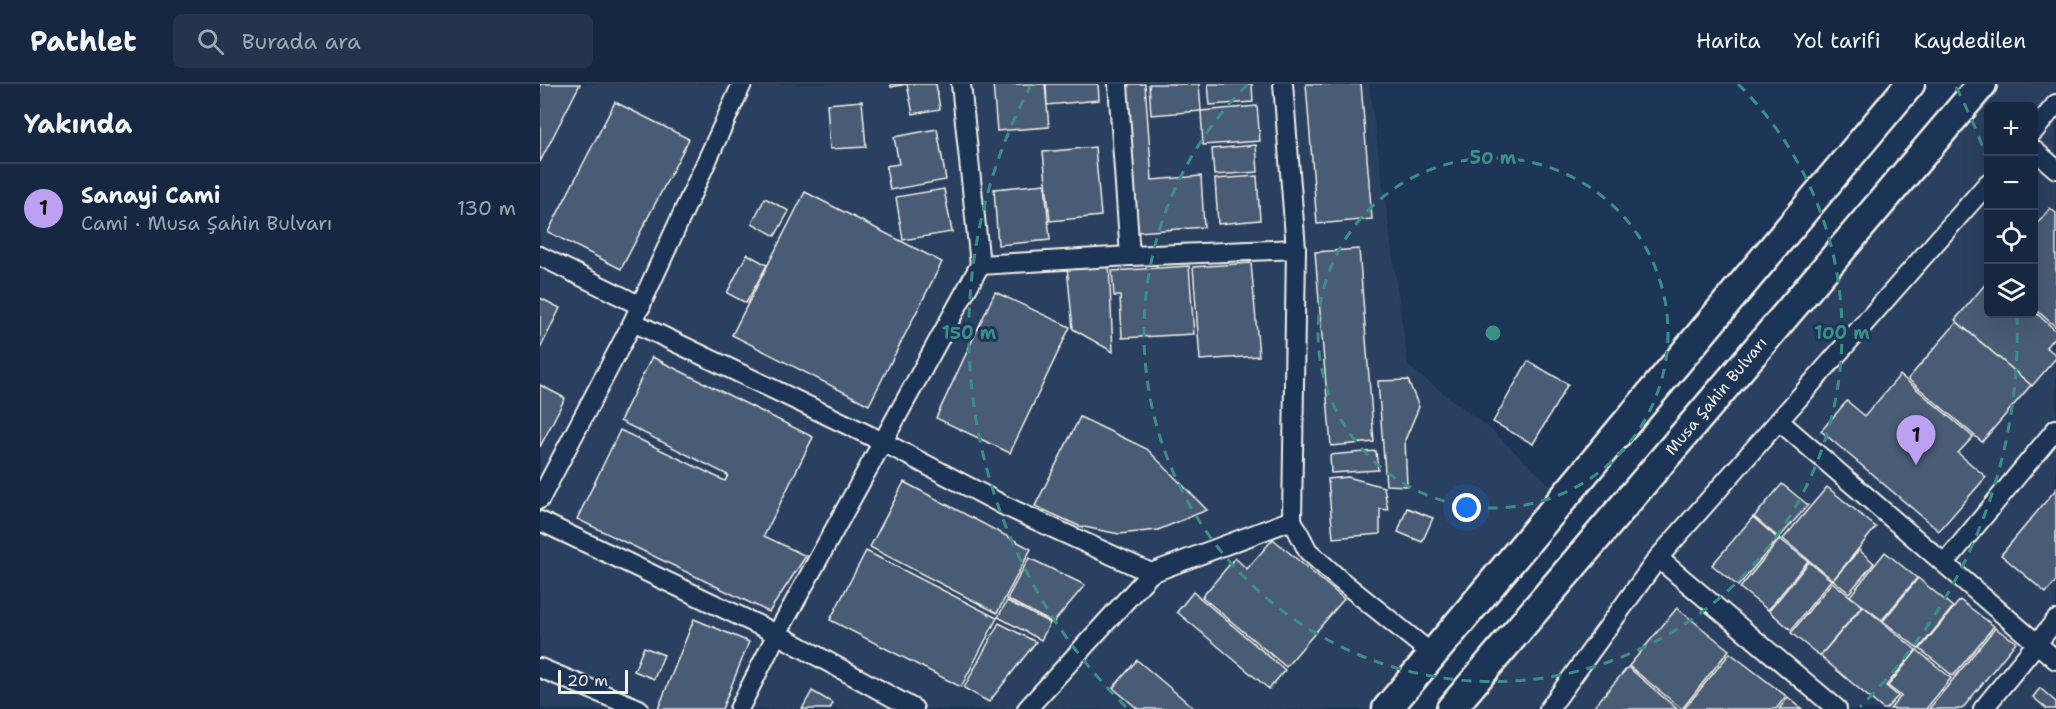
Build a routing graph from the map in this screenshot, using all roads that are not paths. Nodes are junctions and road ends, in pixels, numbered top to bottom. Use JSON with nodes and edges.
{"nodes":[{"id":1,"x":742,"y":84,"type":"edge"},
{"id":2,"x":961,"y":84,"type":"edge"},
{"id":3,"x":1118,"y":84,"type":"edge"},
{"id":4,"x":1283,"y":84,"type":"edge"},
{"id":5,"x":1910,"y":84,"type":"edge"},
{"id":6,"x":1982,"y":84,"type":"edge"},
{"id":7,"x":2056,"y":104,"type":"edge"},
{"id":8,"x":2038,"y":126,"type":"edge"},
{"id":9,"x":2038,"y":153,"type":"edge"},
{"id":10,"x":2056,"y":169,"type":"edge"},
{"id":11,"x":1984,"y":189,"type":"edge"},
{"id":12,"x":1296,"y":249,"type":"junction"},
{"id":13,"x":540,"y":256,"type":"edge"},
{"id":14,"x":1130,"y":256,"type":"junction"},
{"id":15,"x":980,"y":266,"type":"junction"},
{"id":16,"x":637,"y":314,"type":"junction"},
{"id":17,"x":1779,"y":421,"type":"junction"},
{"id":18,"x":2056,"y":429,"type":"edge"},
{"id":19,"x":884,"y":442,"type":"junction"},
{"id":20,"x":540,"y":499,"type":"edge"},
{"id":21,"x":1292,"y":520,"type":"junction"},
{"id":22,"x":540,"y":521,"type":"edge"},
{"id":23,"x":1658,"y":558,"type":"junction"},
{"id":24,"x":1945,"y":563,"type":"junction"},
{"id":25,"x":1151,"y":573,"type":"junction"},
{"id":26,"x":2056,"y":620,"type":"edge"},
{"id":27,"x":777,"y":634,"type":"junction"},
{"id":28,"x":2038,"y":643,"type":"junction"},
{"id":29,"x":1432,"y":654,"type":"junction"},
{"id":30,"x":2056,"y":660,"type":"edge"},
{"id":31,"x":540,"y":668,"type":"edge"},
{"id":32,"x":639,"y":709,"type":"edge"},
{"id":33,"x":739,"y":709,"type":"edge"},
{"id":34,"x":914,"y":709,"type":"edge"},
{"id":35,"x":1027,"y":709,"type":"edge"},
{"id":36,"x":1386,"y":709,"type":"edge"},
{"id":37,"x":1451,"y":709,"type":"edge"},
{"id":38,"x":1549,"y":709,"type":"edge"},
{"id":39,"x":1837,"y":709,"type":"edge"},
{"id":40,"x":1983,"y":709,"type":"edge"}],
"edges":[{"from":1,"to":16,"type":"street"},
{"from":2,"to":15,"type":"street"},
{"from":3,"to":14,"type":"street"},
{"from":4,"to":12,"type":"street"},
{"from":5,"to":29,"type":"main road"},
{"from":6,"to":37,"type":"main road","name":"Musa Şahin Bulvarı"},
{"from":7,"to":8,"type":"street"},
{"from":9,"to":10,"type":"street"},
{"from":11,"to":17,"type":"street"},
{"from":12,"to":14,"type":"street"},
{"from":12,"to":21,"type":"street"},
{"from":13,"to":16,"type":"street"},
{"from":14,"to":15,"type":"street"},
{"from":15,"to":19,"type":"street"},
{"from":16,"to":19,"type":"street"},
{"from":16,"to":20,"type":"street"},
{"from":17,"to":23,"type":"street"},
{"from":17,"to":24,"type":"street"},
{"from":18,"to":24,"type":"street"},
{"from":19,"to":25,"type":"street"},
{"from":19,"to":27,"type":"street"},
{"from":21,"to":25,"type":"street"},
{"from":21,"to":29,"type":"street"},
{"from":22,"to":27,"type":"street"},
{"from":23,"to":38,"type":"street"},
{"from":23,"to":39,"type":"street"},
{"from":24,"to":28,"type":"street"},
{"from":25,"to":35,"type":"street"},
{"from":26,"to":28,"type":"street"},
{"from":27,"to":33,"type":"street"},
{"from":27,"to":34,"type":"street"},
{"from":28,"to":30,"type":"street"},
{"from":28,"to":40,"type":"street"},
{"from":29,"to":36,"type":"main road"},
{"from":31,"to":32,"type":"street"}]}
